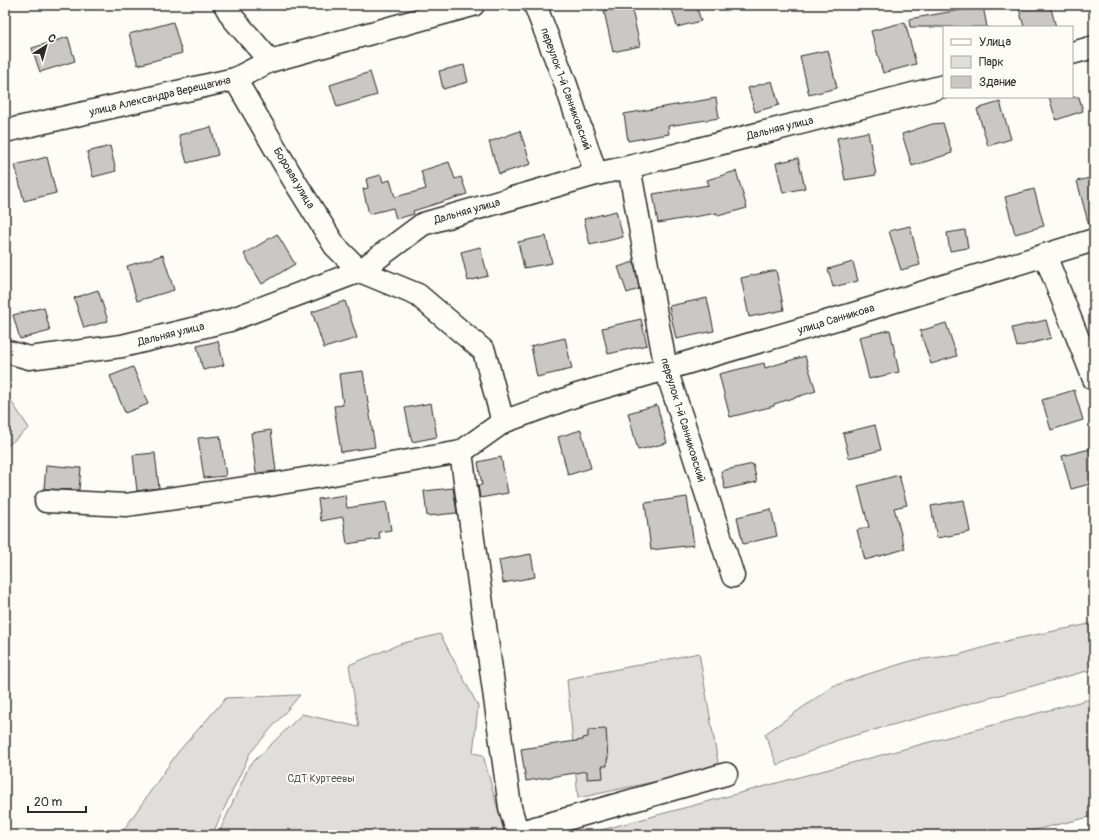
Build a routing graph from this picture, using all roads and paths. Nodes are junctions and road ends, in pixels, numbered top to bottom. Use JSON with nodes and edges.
{"nodes":[{"id":1,"x":225,"y":5,"type":"edge"},
{"id":2,"x":473,"y":5,"type":"edge"},
{"id":3,"x":535,"y":5,"type":"edge"},
{"id":4,"x":1094,"y":47,"type":"edge"},
{"id":5,"x":1073,"y":53,"type":"edge"},
{"id":6,"x":270,"y":61,"type":"junction"},
{"id":7,"x":235,"y":79,"type":"junction"},
{"id":8,"x":943,"y":86,"type":"edge"},
{"id":9,"x":5,"y":131,"type":"edge"},
{"id":10,"x":629,"y":167,"type":"junction"},
{"id":11,"x":596,"y":174,"type":"junction"},
{"id":12,"x":1094,"y":240,"type":"edge"},
{"id":13,"x":1045,"y":255,"type":"junction"},
{"id":14,"x":360,"y":271,"type":"junction"},
{"id":15,"x":5,"y":351,"type":"edge"},
{"id":16,"x":666,"y":369,"type":"junction"},
{"id":17,"x":1094,"y":380,"type":"edge"},
{"id":18,"x":503,"y":422,"type":"junction"},
{"id":19,"x":461,"y":452,"type":"junction"},
{"id":20,"x":46,"y":501,"type":"dead end"},
{"id":21,"x":732,"y":576,"type":"dead end"},
{"id":22,"x":726,"y":774,"type":"dead end"},
{"id":23,"x":518,"y":834,"type":"edge"}],
"edges":[{"from":1,"to":6,"type":"street"},
{"from":2,"to":6,"type":"street","name":"улица Александра Верещагина"},
{"from":3,"to":11,"type":"street","name":"переулок 1-й Санниковский"},
{"from":4,"to":5,"type":"street"},
{"from":6,"to":7,"type":"street","name":"улица Александра Верещагина"},
{"from":7,"to":9,"type":"street","name":"улица Александра Верещагина"},
{"from":7,"to":14,"type":"street","name":"Боровая улица"},
{"from":8,"to":10,"type":"street","name":"Дальняя улица"},
{"from":10,"to":11,"type":"street","name":"Дальняя улица"},
{"from":10,"to":16,"type":"street","name":"переулок 1-й Санниковский"},
{"from":11,"to":14,"type":"street","name":"Дальняя улица"},
{"from":12,"to":13,"type":"street","name":"улица Санникова"},
{"from":13,"to":16,"type":"street","name":"улица Санникова"},
{"from":13,"to":17,"type":"street"},
{"from":14,"to":15,"type":"street","name":"Дальняя улица"},
{"from":14,"to":18,"type":"street"},
{"from":16,"to":18,"type":"street","name":"улица Санникова"},
{"from":16,"to":21,"type":"street","name":"переулок 1-й Санниковский"},
{"from":18,"to":19,"type":"street","name":"улица Санникова"},
{"from":19,"to":20,"type":"street"},
{"from":19,"to":23,"type":"street"},
{"from":22,"to":23,"type":"street"}]}
